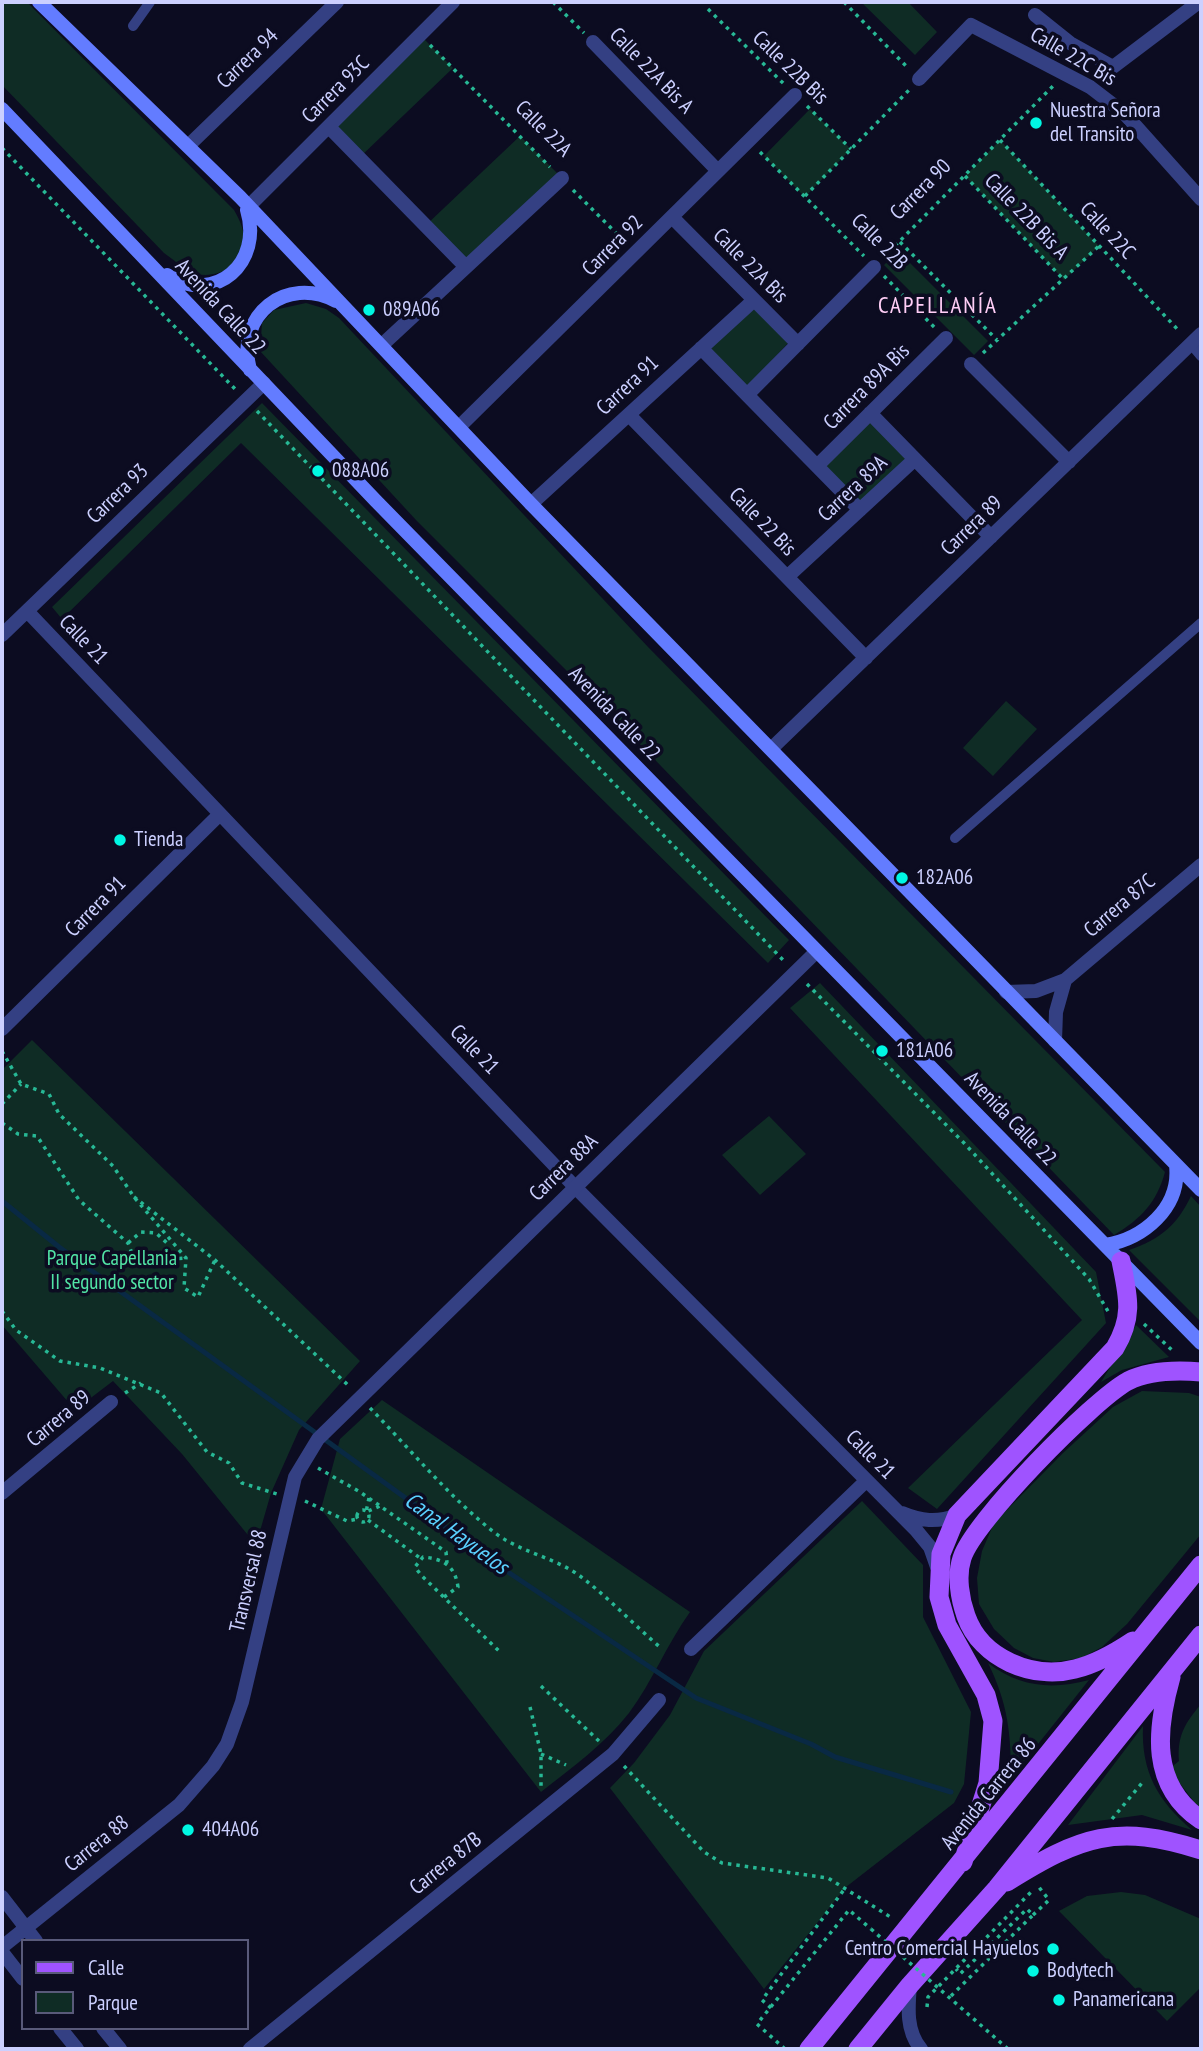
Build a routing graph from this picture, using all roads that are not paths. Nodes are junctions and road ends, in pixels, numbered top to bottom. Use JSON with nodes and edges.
{"nodes":[{"id":1,"x":39,"y":2,"type":"edge"},
{"id":2,"x":150,"y":2,"type":"edge"},
{"id":3,"x":337,"y":2,"type":"edge"},
{"id":4,"x":453,"y":2,"type":"edge"},
{"id":5,"x":1199,"y":2,"type":"edge"},
{"id":6,"x":1035,"y":15,"type":"dead end"},
{"id":7,"x":133,"y":26,"type":"dead end"},
{"id":8,"x":593,"y":42,"type":"road end"},
{"id":9,"x":919,"y":79,"type":"road end"},
{"id":10,"x":795,"y":95,"type":"road end"},
{"id":11,"x":2,"y":109,"type":"edge"},
{"id":12,"x":329,"y":127,"type":"junction"},
{"id":13,"x":188,"y":146,"type":"junction"},
{"id":14,"x":718,"y":171,"type":"junction"},
{"id":15,"x":562,"y":178,"type":"road end"},
{"id":16,"x":1201,"y":200,"type":"edge"},
{"id":17,"x":244,"y":202,"type":"junction"},
{"id":18,"x":672,"y":217,"type":"junction"},
{"id":19,"x":146,"y":260,"type":"junction"},
{"id":20,"x":466,"y":267,"type":"junction"},
{"id":21,"x":874,"y":267,"type":"road end"},
{"id":22,"x":754,"y":300,"type":"junction"},
{"id":23,"x":340,"y":303,"type":"junction"},
{"id":24,"x":946,"y":338,"type":"road end"},
{"id":25,"x":1196,"y":339,"type":"edge"},
{"id":26,"x":383,"y":344,"type":"junction"},
{"id":27,"x":798,"y":344,"type":"junction"},
{"id":28,"x":701,"y":348,"type":"junction"},
{"id":29,"x":1201,"y":356,"type":"edge"},
{"id":30,"x":971,"y":364,"type":"road end"},
{"id":31,"x":250,"y":371,"type":"junction"},
{"id":32,"x":264,"y":383,"type":"junction"},
{"id":33,"x":747,"y":395,"type":"junction"},
{"id":34,"x":870,"y":413,"type":"junction"},
{"id":35,"x":629,"y":415,"type":"junction"},
{"id":36,"x":460,"y":426,"type":"junction"},
{"id":37,"x":915,"y":459,"type":"junction"},
{"id":38,"x":1069,"y":462,"type":"junction"},
{"id":39,"x":817,"y":466,"type":"junction"},
{"id":40,"x":531,"y":504,"type":"junction"},
{"id":41,"x":860,"y":510,"type":"junction"},
{"id":42,"x":991,"y":537,"type":"junction"},
{"id":43,"x":787,"y":577,"type":"junction"},
{"id":44,"x":27,"y":611,"type":"junction"},
{"id":45,"x":1201,"y":623,"type":"edge"},
{"id":46,"x":2,"y":635,"type":"edge"},
{"id":47,"x":866,"y":658,"type":"junction"},
{"id":48,"x":771,"y":749,"type":"junction"},
{"id":49,"x":220,"y":814,"type":"junction"},
{"id":50,"x":955,"y":838,"type":"dead end"},
{"id":51,"x":1201,"y":865,"type":"edge"},
{"id":52,"x":816,"y":952,"type":"junction"},
{"id":53,"x":1065,"y":980,"type":"junction"},
{"id":54,"x":1006,"y":992,"type":"junction"},
{"id":55,"x":2,"y":1029,"type":"edge"},
{"id":56,"x":1055,"y":1041,"type":"junction"},
{"id":57,"x":1176,"y":1165,"type":"junction"},
{"id":58,"x":575,"y":1186,"type":"junction"},
{"id":59,"x":1201,"y":1190,"type":"edge"},
{"id":60,"x":1105,"y":1245,"type":"junction"},
{"id":61,"x":1121,"y":1261,"type":"junction"},
{"id":62,"x":1201,"y":1343,"type":"edge"},
{"id":63,"x":1198,"y":1372,"type":"edge"},
{"id":64,"x":111,"y":1402,"type":"dead end"},
{"id":65,"x":342,"y":1414,"type":"joint"},
{"id":66,"x":866,"y":1481,"type":"junction"},
{"id":67,"x":2,"y":1493,"type":"edge"},
{"id":68,"x":897,"y":1511,"type":"junction"},
{"id":69,"x":957,"y":1515,"type":"junction"},
{"id":70,"x":1201,"y":1565,"type":"edge"},
{"id":71,"x":939,"y":1575,"type":"junction"},
{"id":72,"x":1148,"y":1631,"type":"junction"},
{"id":73,"x":1201,"y":1635,"type":"edge"},
{"id":74,"x":691,"y":1649,"type":"dead end"},
{"id":75,"x":1174,"y":1668,"type":"junction"},
{"id":76,"x":659,"y":1700,"type":"dead end"},
{"id":77,"x":213,"y":1766,"type":"joint"},
{"id":78,"x":1201,"y":1821,"type":"edge"},
{"id":79,"x":1201,"y":1850,"type":"edge"},
{"id":80,"x":963,"y":1862,"type":"junction"},
{"id":81,"x":998,"y":1888,"type":"junction"},
{"id":82,"x":2,"y":1898,"type":"edge"},
{"id":83,"x":26,"y":1928,"type":"junction"},
{"id":84,"x":34,"y":1939,"type":"edge"},
{"id":85,"x":2,"y":1949,"type":"edge"},
{"id":86,"x":21,"y":1976,"type":"edge"},
{"id":87,"x":910,"y":1985,"type":"junction"},
{"id":88,"x":63,"y":2030,"type":"edge"},
{"id":89,"x":105,"y":2030,"type":"edge"},
{"id":90,"x":77,"y":2049,"type":"edge"},
{"id":91,"x":120,"y":2049,"type":"edge"},
{"id":92,"x":250,"y":2049,"type":"edge"},
{"id":93,"x":809,"y":2049,"type":"edge"},
{"id":94,"x":858,"y":2049,"type":"edge"},
{"id":95,"x":921,"y":2049,"type":"edge"}],
"edges":[{"from":1,"to":13,"type":"main road"},
{"from":2,"to":7,"type":"lane"},
{"from":3,"to":13,"type":"street","name":"Carrera 94"},
{"from":4,"to":12,"type":"street","name":"Carrera 93C"},
{"from":5,"to":6,"type":"street"},
{"from":8,"to":14,"type":"street","name":"Calle 22A Bis A"},
{"from":9,"to":16,"type":"street","name":"Calle 22C Bis"},
{"from":10,"to":14,"type":"street","name":"Carrera 92"},
{"from":11,"to":19,"type":"main road","name":"Avenida Calle 22"},
{"from":12,"to":17,"type":"street","name":"Carrera 93C"},
{"from":12,"to":20,"type":"street"},
{"from":13,"to":17,"type":"main road"},
{"from":14,"to":18,"type":"street","name":"Carrera 92"},
{"from":15,"to":20,"type":"street"},
{"from":17,"to":19,"type":"main road"},
{"from":17,"to":23,"type":"main road"},
{"from":18,"to":22,"type":"street","name":"Calle 22A Bis"},
{"from":18,"to":36,"type":"street","name":"Carrera 92"},
{"from":19,"to":31,"type":"main road","name":"Avenida Calle 22"},
{"from":20,"to":26,"type":"street"},
{"from":21,"to":27,"type":"street"},
{"from":22,"to":27,"type":"street","name":"Calle 22A Bis"},
{"from":22,"to":28,"type":"street","name":"Carrera 91"},
{"from":23,"to":26,"type":"main road"},
{"from":23,"to":31,"type":"main road"},
{"from":24,"to":34,"type":"street","name":"Carrera 89A Bis"},
{"from":25,"to":29,"type":"lane"},
{"from":25,"to":38,"type":"street","name":"Carrera 89"},
{"from":26,"to":36,"type":"main road"},
{"from":27,"to":33,"type":"street"},
{"from":28,"to":33,"type":"street"},
{"from":28,"to":35,"type":"street","name":"Carrera 91"},
{"from":30,"to":38,"type":"street"},
{"from":31,"to":32,"type":"main road","name":"Avenida Calle 22"},
{"from":32,"to":44,"type":"street","name":"Carrera 93"},
{"from":32,"to":52,"type":"main road","name":"Avenida Calle 22"},
{"from":33,"to":39,"type":"street"},
{"from":34,"to":37,"type":"street"},
{"from":34,"to":39,"type":"street","name":"Carrera 89A Bis"},
{"from":35,"to":40,"type":"street","name":"Carrera 91"},
{"from":35,"to":43,"type":"street","name":"Calle 22 Bis"},
{"from":36,"to":40,"type":"main road"},
{"from":37,"to":41,"type":"street","name":"Carrera 89A"},
{"from":37,"to":42,"type":"street"},
{"from":38,"to":42,"type":"street","name":"Carrera 89"},
{"from":39,"to":41,"type":"street"},
{"from":40,"to":48,"type":"main road"},
{"from":41,"to":43,"type":"street","name":"Carrera 89A"},
{"from":42,"to":47,"type":"street","name":"Carrera 89"},
{"from":43,"to":47,"type":"street","name":"Calle 22 Bis"},
{"from":44,"to":46,"type":"street","name":"Carrera 93"},
{"from":44,"to":49,"type":"street","name":"Calle 21"},
{"from":45,"to":50,"type":"lane"},
{"from":47,"to":48,"type":"street","name":"Carrera 89"},
{"from":48,"to":54,"type":"main road"},
{"from":49,"to":55,"type":"street","name":"Carrera 91"},
{"from":49,"to":58,"type":"street","name":"Calle 21"},
{"from":51,"to":53,"type":"street","name":"Carrera 87C"},
{"from":52,"to":58,"type":"street","name":"Carrera 88A"},
{"from":52,"to":60,"type":"main road","name":"Avenida Calle 22"},
{"from":53,"to":54,"type":"street","name":"Carrera 87C"},
{"from":53,"to":56,"type":"street"},
{"from":54,"to":56,"type":"main road"},
{"from":56,"to":57,"type":"main road"},
{"from":57,"to":59,"type":"main road"},
{"from":57,"to":60,"type":"main road"},
{"from":58,"to":65,"type":"street","name":"Carrera 88A"},
{"from":58,"to":66,"type":"street","name":"Calle 21"},
{"from":60,"to":61,"type":"main road","name":"Avenida Calle 22"},
{"from":61,"to":62,"type":"main road","name":"Avenida Calle 22"},
{"from":61,"to":69,"type":"main road"},
{"from":63,"to":72,"type":"main road"},
{"from":64,"to":67,"type":"street","name":"Carrera 89"},
{"from":65,"to":77,"type":"street","name":"Transversal 88"},
{"from":66,"to":68,"type":"street","name":"Calle 21"},
{"from":66,"to":74,"type":"street"},
{"from":68,"to":69,"type":"street","name":"Calle 21"},
{"from":68,"to":71,"type":"street","name":"Calle 21"},
{"from":69,"to":71,"type":"main road"},
{"from":70,"to":72,"type":"main road","name":"Avenida Carrera 86"},
{"from":71,"to":80,"type":"main road"},
{"from":72,"to":80,"type":"main road","name":"Avenida Carrera 86"},
{"from":73,"to":75,"type":"main road"},
{"from":75,"to":78,"type":"main road"},
{"from":75,"to":81,"type":"main road"},
{"from":76,"to":92,"type":"street","name":"Carrera 87B"},
{"from":77,"to":83,"type":"street","name":"Carrera 88"},
{"from":79,"to":81,"type":"main road"},
{"from":80,"to":93,"type":"main road","name":"Avenida Carrera 86"},
{"from":81,"to":87,"type":"main road"},
{"from":82,"to":83,"type":"street"},
{"from":83,"to":84,"type":"street"},
{"from":83,"to":85,"type":"street","name":"Carrera 88"},
{"from":85,"to":86,"type":"street"},
{"from":87,"to":94,"type":"main road"},
{"from":87,"to":95,"type":"street"},
{"from":88,"to":90,"type":"street"},
{"from":89,"to":91,"type":"street"}]}
